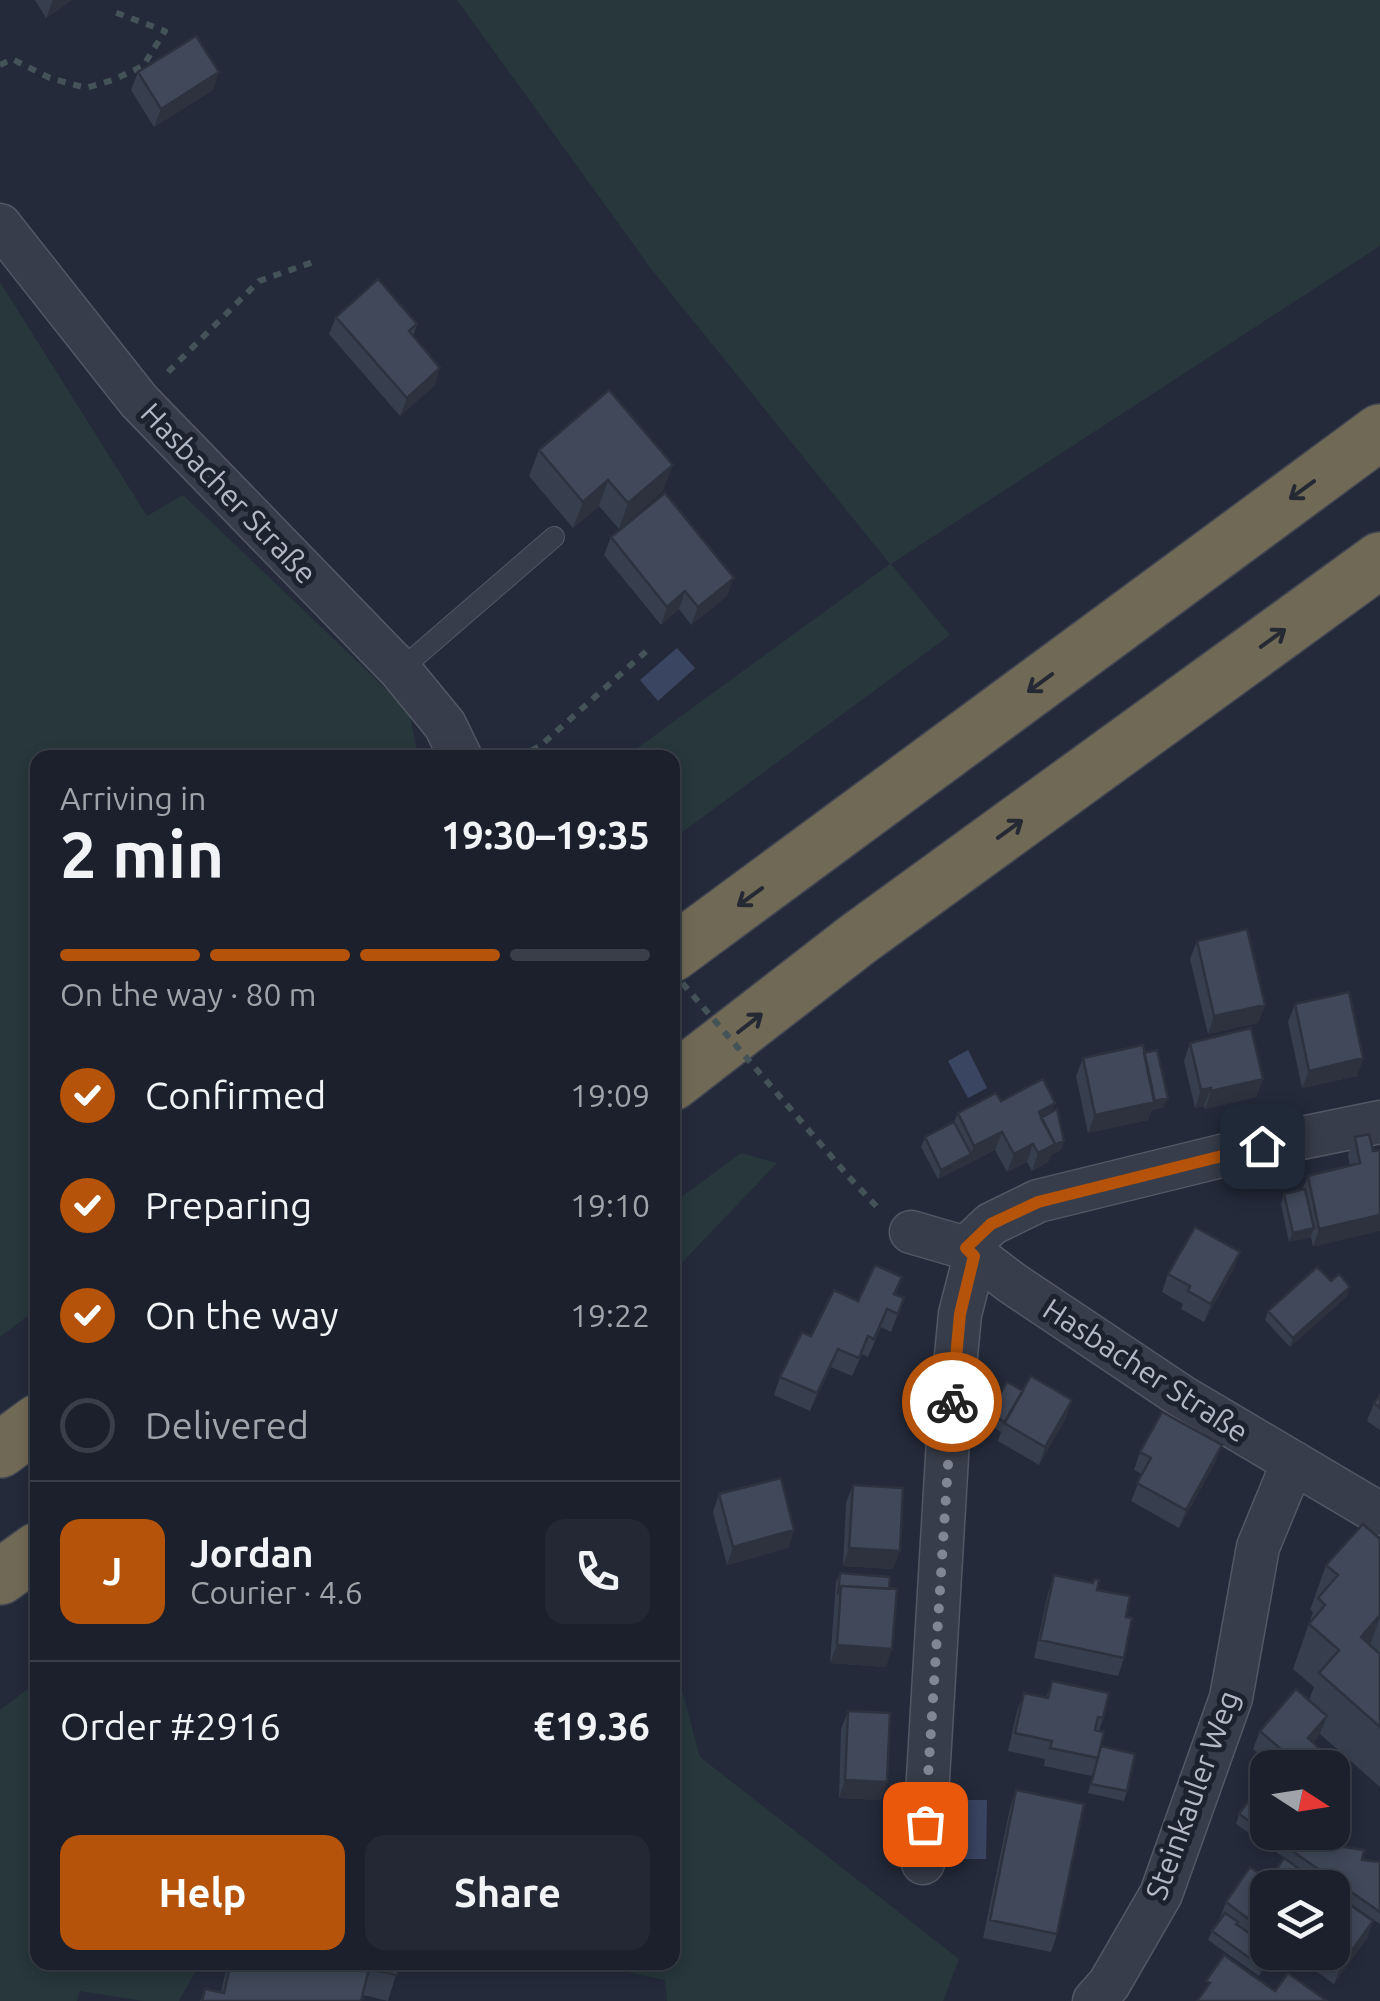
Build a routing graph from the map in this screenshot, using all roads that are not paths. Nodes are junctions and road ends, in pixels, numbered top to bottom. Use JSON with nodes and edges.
{"nodes":[{"id":1,"x":0,"y":225,"type":"edge"},
{"id":2,"x":1380,"y":432,"type":"edge"},
{"id":3,"x":554,"y":537,"type":"dead end"},
{"id":4,"x":1380,"y":560,"type":"edge"},
{"id":5,"x":400,"y":670,"type":"junction"},
{"id":6,"x":457,"y":750,"type":"edge"},
{"id":7,"x":680,"y":948,"type":"edge"},
{"id":8,"x":680,"y":1076,"type":"edge"},
{"id":9,"x":1380,"y":1122,"type":"edge"},
{"id":10,"x":911,"y":1232,"type":"dead end"},
{"id":11,"x":970,"y":1252,"type":"junction"},
{"id":12,"x":30,"y":1428,"type":"edge"},
{"id":13,"x":0,"y":1450,"type":"edge"},
{"id":14,"x":1293,"y":1462,"type":"junction"},
{"id":15,"x":1380,"y":1514,"type":"edge"},
{"id":16,"x":30,"y":1556,"type":"edge"},
{"id":17,"x":0,"y":1577,"type":"edge"},
{"id":18,"x":923,"y":1863,"type":"dead end"},
{"id":19,"x":1094,"y":2001,"type":"edge"}],
"edges":[{"from":1,"to":5,"type":"street","name":"Hasbacher Straße"},
{"from":2,"to":7,"type":"highway","one_way":true},
{"from":3,"to":5,"type":"lane"},
{"from":8,"to":4,"type":"highway","one_way":true},
{"from":5,"to":6,"type":"street","name":"Hasbacher Straße"},
{"from":9,"to":11,"type":"street"},
{"from":10,"to":11,"type":"street","name":"Hasbacher Straße"},
{"from":11,"to":14,"type":"street","name":"Hasbacher Straße"},
{"from":11,"to":18,"type":"street"},
{"from":12,"to":13,"type":"highway"},
{"from":14,"to":15,"type":"street","name":"Hasbacher Straße"},
{"from":14,"to":19,"type":"street","name":"Steinkauler Weg"},
{"from":16,"to":17,"type":"highway"}]}
